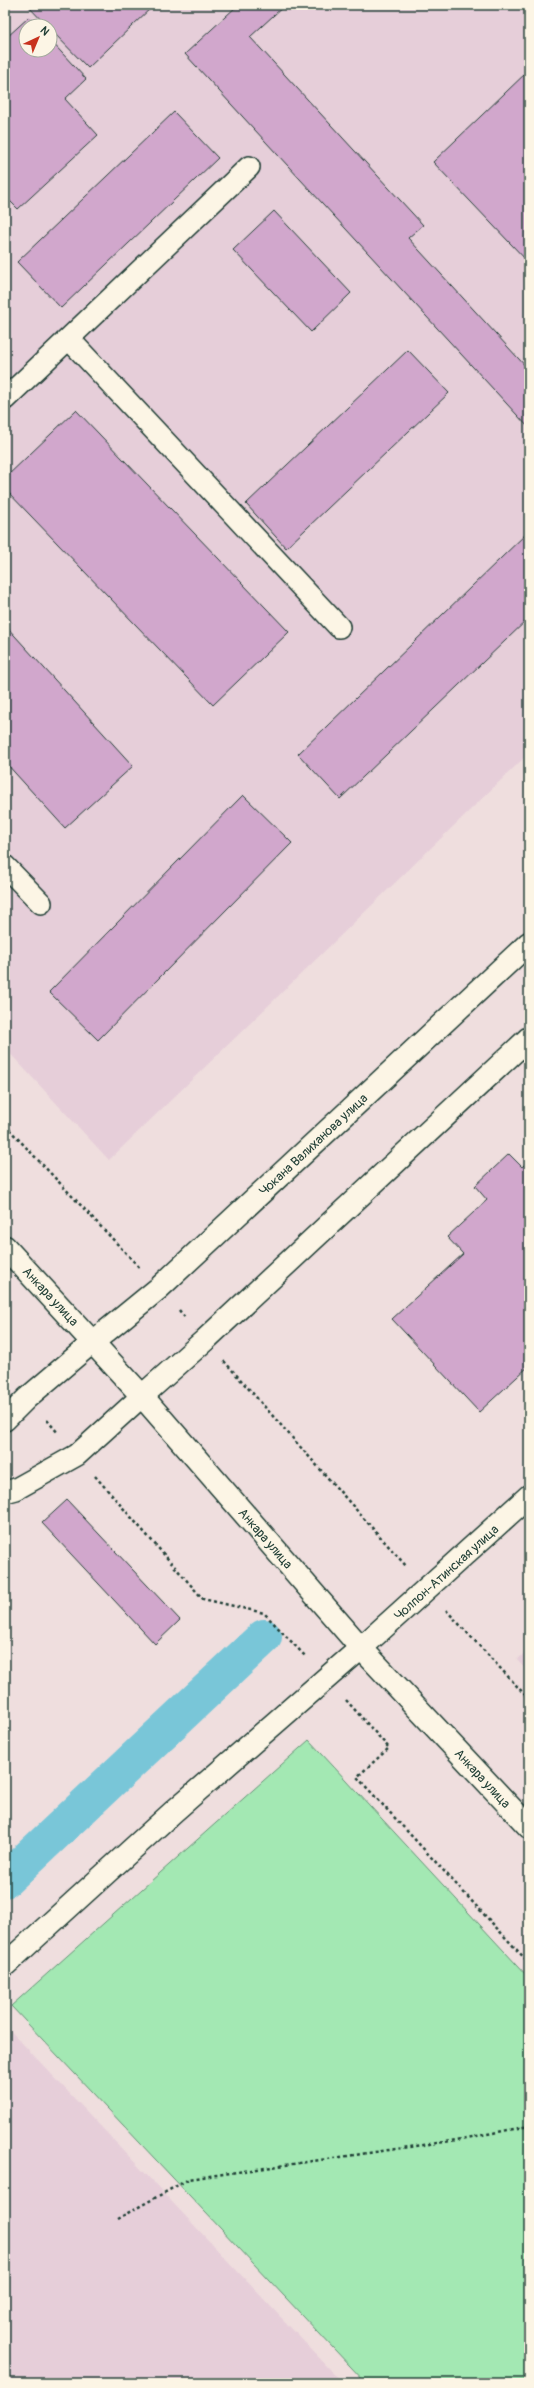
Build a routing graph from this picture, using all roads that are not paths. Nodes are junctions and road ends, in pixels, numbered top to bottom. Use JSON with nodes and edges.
{"nodes":[{"id":1,"x":249,"y":167,"type":"dead end"},
{"id":2,"x":69,"y":339,"type":"junction"},
{"id":3,"x":5,"y":399,"type":"edge"},
{"id":4,"x":338,"y":627,"type":"dead end"},
{"id":5,"x":5,"y":866,"type":"edge"},
{"id":6,"x":41,"y":903,"type":"dead end"},
{"id":7,"x":529,"y":943,"type":"edge"},
{"id":8,"x":529,"y":1038,"type":"edge"},
{"id":9,"x":5,"y":1247,"type":"edge"},
{"id":10,"x":93,"y":1342,"type":"junction"},
{"id":11,"x":142,"y":1396,"type":"junction"},
{"id":12,"x":5,"y":1420,"type":"edge"},
{"id":13,"x":5,"y":1492,"type":"edge"},
{"id":14,"x":529,"y":1496,"type":"edge"},
{"id":15,"x":361,"y":1648,"type":"junction"},
{"id":16,"x":529,"y":1828,"type":"edge"},
{"id":17,"x":5,"y":1965,"type":"edge"}],
"edges":[{"from":1,"to":2,"type":"lane"},
{"from":2,"to":3,"type":"lane"},
{"from":2,"to":4,"type":"lane"},
{"from":5,"to":6,"type":"lane"},
{"from":7,"to":10,"type":"main road","name":"Чокана Валиханова улица"},
{"from":8,"to":11,"type":"main road"},
{"from":9,"to":10,"type":"main road","name":"Анкара улица"},
{"from":10,"to":11,"type":"main road","name":"Анкара улица"},
{"from":10,"to":12,"type":"lane"},
{"from":11,"to":13,"type":"lane"},
{"from":11,"to":15,"type":"main road","name":"Анкара улица"},
{"from":14,"to":15,"type":"main road","name":"Чолпон-Атинская улица"},
{"from":15,"to":16,"type":"main road","name":"Анкара улица"},
{"from":15,"to":17,"type":"main road","name":"Чолпон-Атинская улица"}]}
